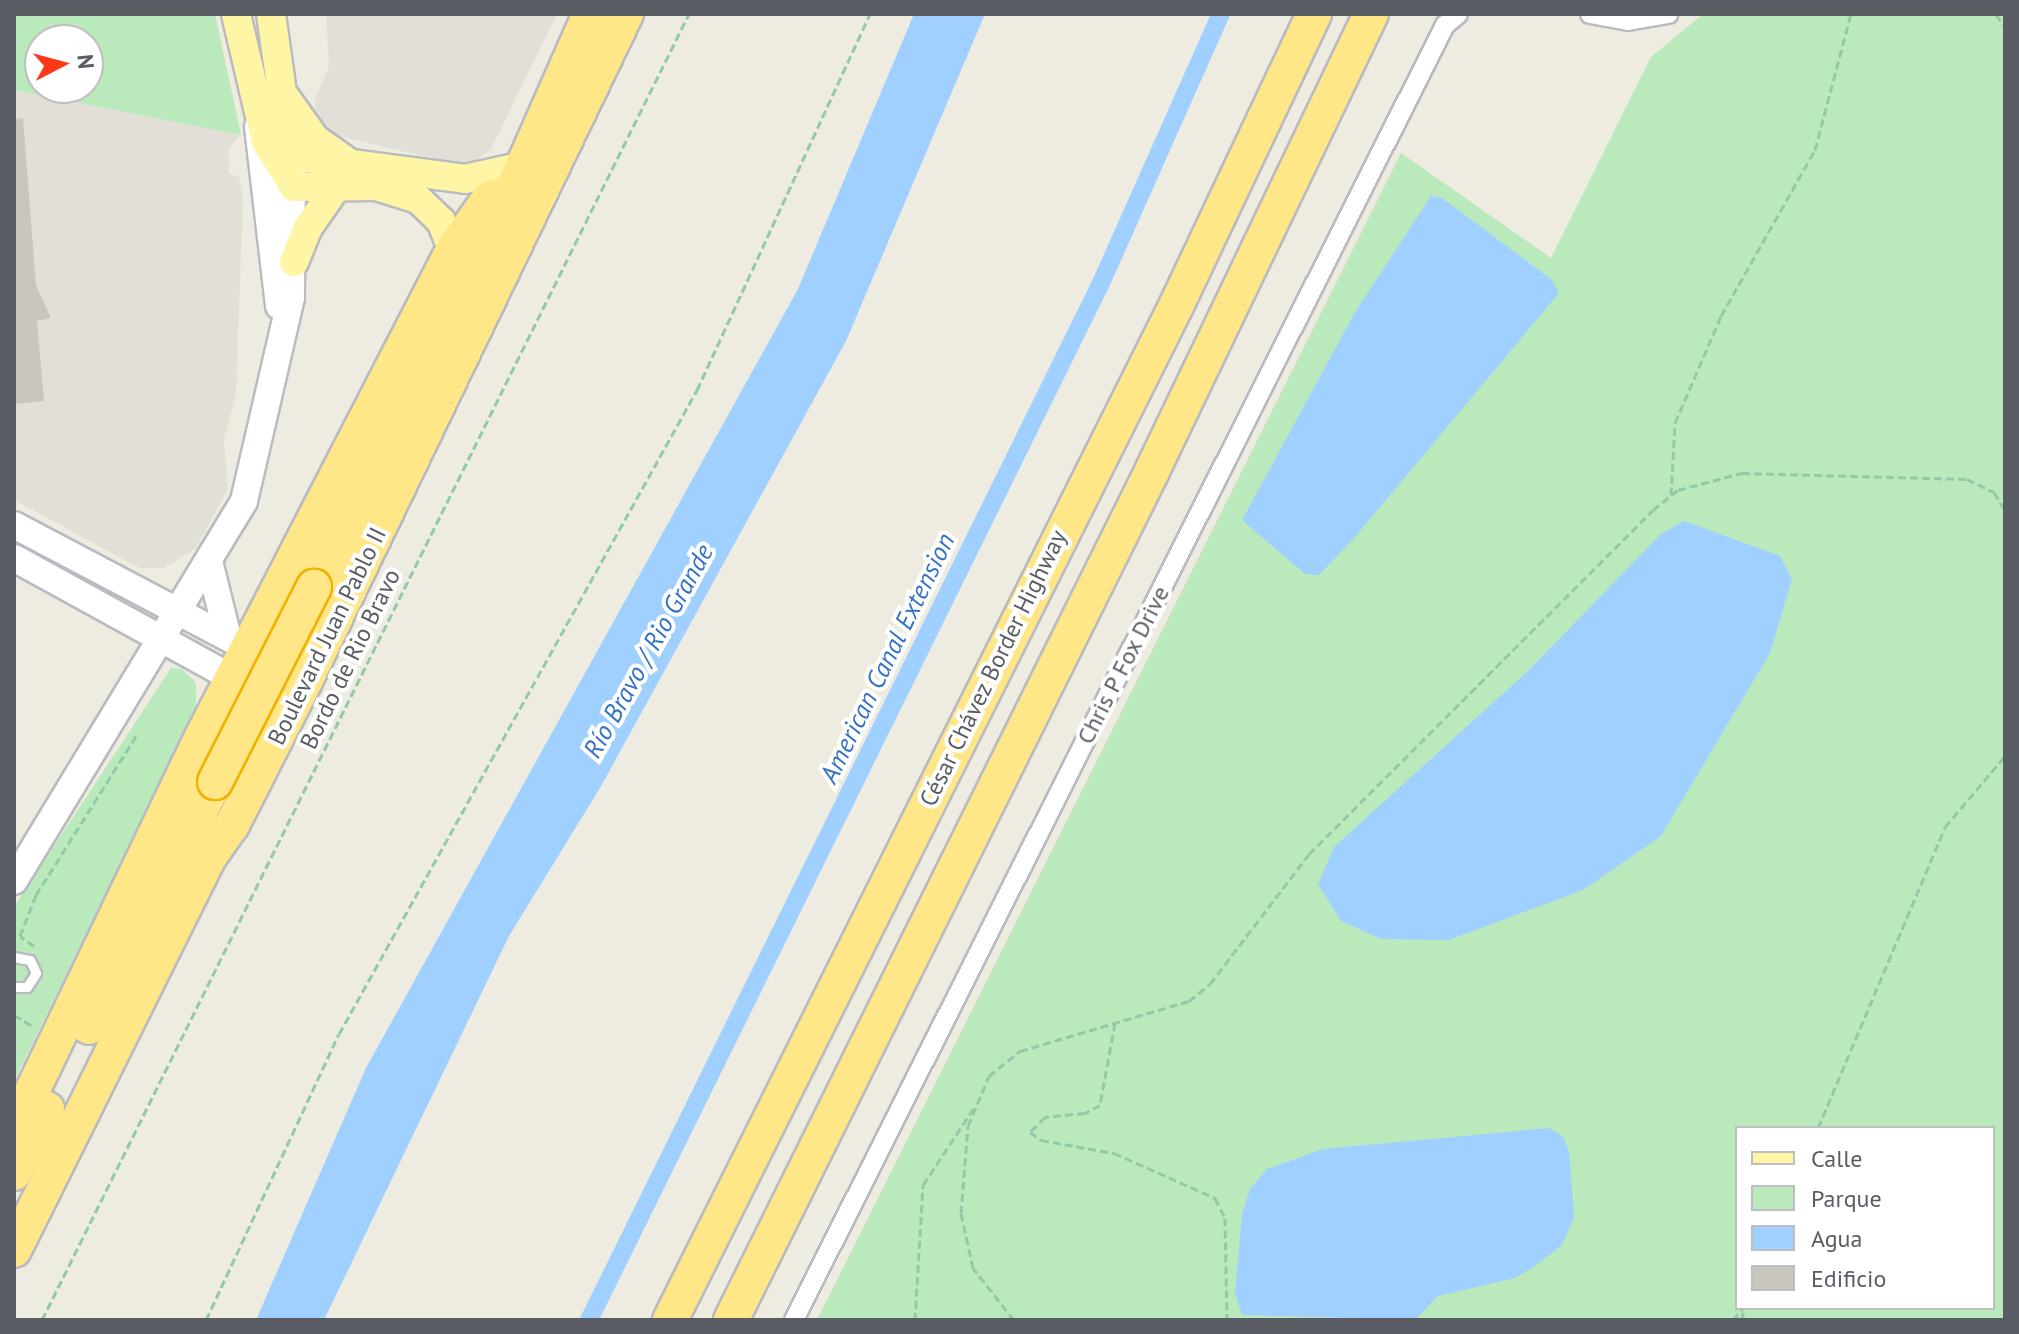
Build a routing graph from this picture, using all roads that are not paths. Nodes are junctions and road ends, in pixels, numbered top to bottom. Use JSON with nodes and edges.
{"nodes":[{"id":1,"x":236,"y":14,"type":"edge"},
{"id":2,"x":271,"y":14,"type":"edge"},
{"id":3,"x":590,"y":14,"type":"edge"},
{"id":4,"x":626,"y":14,"type":"edge"},
{"id":5,"x":1302,"y":14,"type":"edge"},
{"id":6,"x":1314,"y":14,"type":"edge"},
{"id":7,"x":1371,"y":14,"type":"edge"},
{"id":8,"x":1384,"y":14,"type":"edge"},
{"id":9,"x":1458,"y":14,"type":"edge"},
{"id":10,"x":1590,"y":14,"type":"edge"},
{"id":11,"x":1668,"y":14,"type":"edge"},
{"id":12,"x":281,"y":88,"type":"junction"},
{"id":13,"x":1273,"y":106,"type":"junction"},
{"id":14,"x":257,"y":113,"type":"junction"},
{"id":15,"x":1324,"y":120,"type":"junction"},
{"id":16,"x":289,"y":172,"type":"junction"},
{"id":17,"x":343,"y":174,"type":"junction"},
{"id":18,"x":517,"y":180,"type":"junction"},
{"id":19,"x":272,"y":238,"type":"junction"},
{"id":20,"x":453,"y":250,"type":"junction"},
{"id":21,"x":294,"y":262,"type":"junction"},
{"id":22,"x":284,"y":334,"type":"junction"},
{"id":23,"x":440,"y":407,"type":"junction"},
{"id":24,"x":14,"y":525,"type":"edge"},
{"id":25,"x":14,"y":558,"type":"edge"},
{"id":26,"x":209,"y":561,"type":"junction"},
{"id":27,"x":278,"y":589,"type":"junction"},
{"id":28,"x":316,"y":609,"type":"junction"},
{"id":29,"x":179,"y":612,"type":"junction"},
{"id":30,"x":164,"y":640,"type":"junction"},
{"id":31,"x":238,"y":643,"type":"junction"},
{"id":32,"x":232,"y":678,"type":"junction"},
{"id":33,"x":278,"y":684,"type":"junction"},
{"id":34,"x":204,"y":733,"type":"junction"},
{"id":35,"x":244,"y":753,"type":"junction"},
{"id":36,"x":210,"y":856,"type":"junction"},
{"id":37,"x":14,"y":881,"type":"edge"},
{"id":38,"x":14,"y":957,"type":"edge"},
{"id":39,"x":14,"y":987,"type":"edge"},
{"id":40,"x":14,"y":1129,"type":"edge"},
{"id":41,"x":14,"y":1173,"type":"edge"},
{"id":42,"x":14,"y":1250,"type":"edge"},
{"id":43,"x":670,"y":1320,"type":"edge"},
{"id":44,"x":731,"y":1320,"type":"edge"},
{"id":45,"x":794,"y":1320,"type":"edge"}],
"edges":[{"from":1,"to":14,"type":"main road"},
{"from":2,"to":12,"type":"main road"},
{"from":3,"to":18,"type":"highway","name":"Boulevard Juan Pablo II"},
{"from":4,"to":23,"type":"highway","name":"Boulevard Juan Pablo II"},
{"from":5,"to":13,"type":"highway"},
{"from":6,"to":13,"type":"highway","name":"César Chávez Border Highway"},
{"from":7,"to":15,"type":"highway"},
{"from":8,"to":15,"type":"highway"},
{"from":9,"to":45,"type":"street","name":"Chris P Fox Drive"},
{"from":10,"to":11,"type":"street"},
{"from":12,"to":16,"type":"main road"},
{"from":12,"to":17,"type":"main road"},
{"from":13,"to":43,"type":"highway","name":"César Chávez Border Highway"},
{"from":14,"to":16,"type":"main road"},
{"from":14,"to":19,"type":"street"},
{"from":15,"to":44,"type":"highway"},
{"from":16,"to":17,"type":"main road"},
{"from":16,"to":19,"type":"street"},
{"from":16,"to":21,"type":"street"},
{"from":17,"to":18,"type":"main road"},
{"from":17,"to":20,"type":"main road"},
{"from":17,"to":21,"type":"main road"},
{"from":18,"to":20,"type":"highway"},
{"from":18,"to":41,"type":"highway","name":"Boulevard Juan Pablo II","bridge":true},
{"from":19,"to":22,"type":"street"},
{"from":20,"to":27,"type":"highway"},
{"from":21,"to":22,"type":"street"},
{"from":22,"to":26,"type":"street"},
{"from":23,"to":28,"type":"highway"},
{"from":23,"to":36,"type":"highway","name":"Boulevard Juan Pablo II"},
{"from":24,"to":29,"type":"street"},
{"from":25,"to":30,"type":"street"},
{"from":26,"to":29,"type":"street"},
{"from":26,"to":31,"type":"street"},
{"from":27,"to":28,"type":"highway"},
{"from":27,"to":31,"type":"highway"},
{"from":28,"to":33,"type":"highway"},
{"from":29,"to":30,"type":"street"},
{"from":29,"to":31,"type":"street"},
{"from":30,"to":32,"type":"street"},
{"from":30,"to":37,"type":"street"},
{"from":31,"to":32,"type":"highway"},
{"from":31,"to":33,"type":"street"},
{"from":32,"to":33,"type":"street"},
{"from":32,"to":34,"type":"highway"},
{"from":33,"to":35,"type":"highway"},
{"from":34,"to":35,"type":"highway"},
{"from":34,"to":40,"type":"highway"},
{"from":35,"to":36,"type":"highway"},
{"from":36,"to":42,"type":"highway","name":"Boulevard Juan Pablo II"},
{"from":38,"to":39,"type":"lane"}]}
